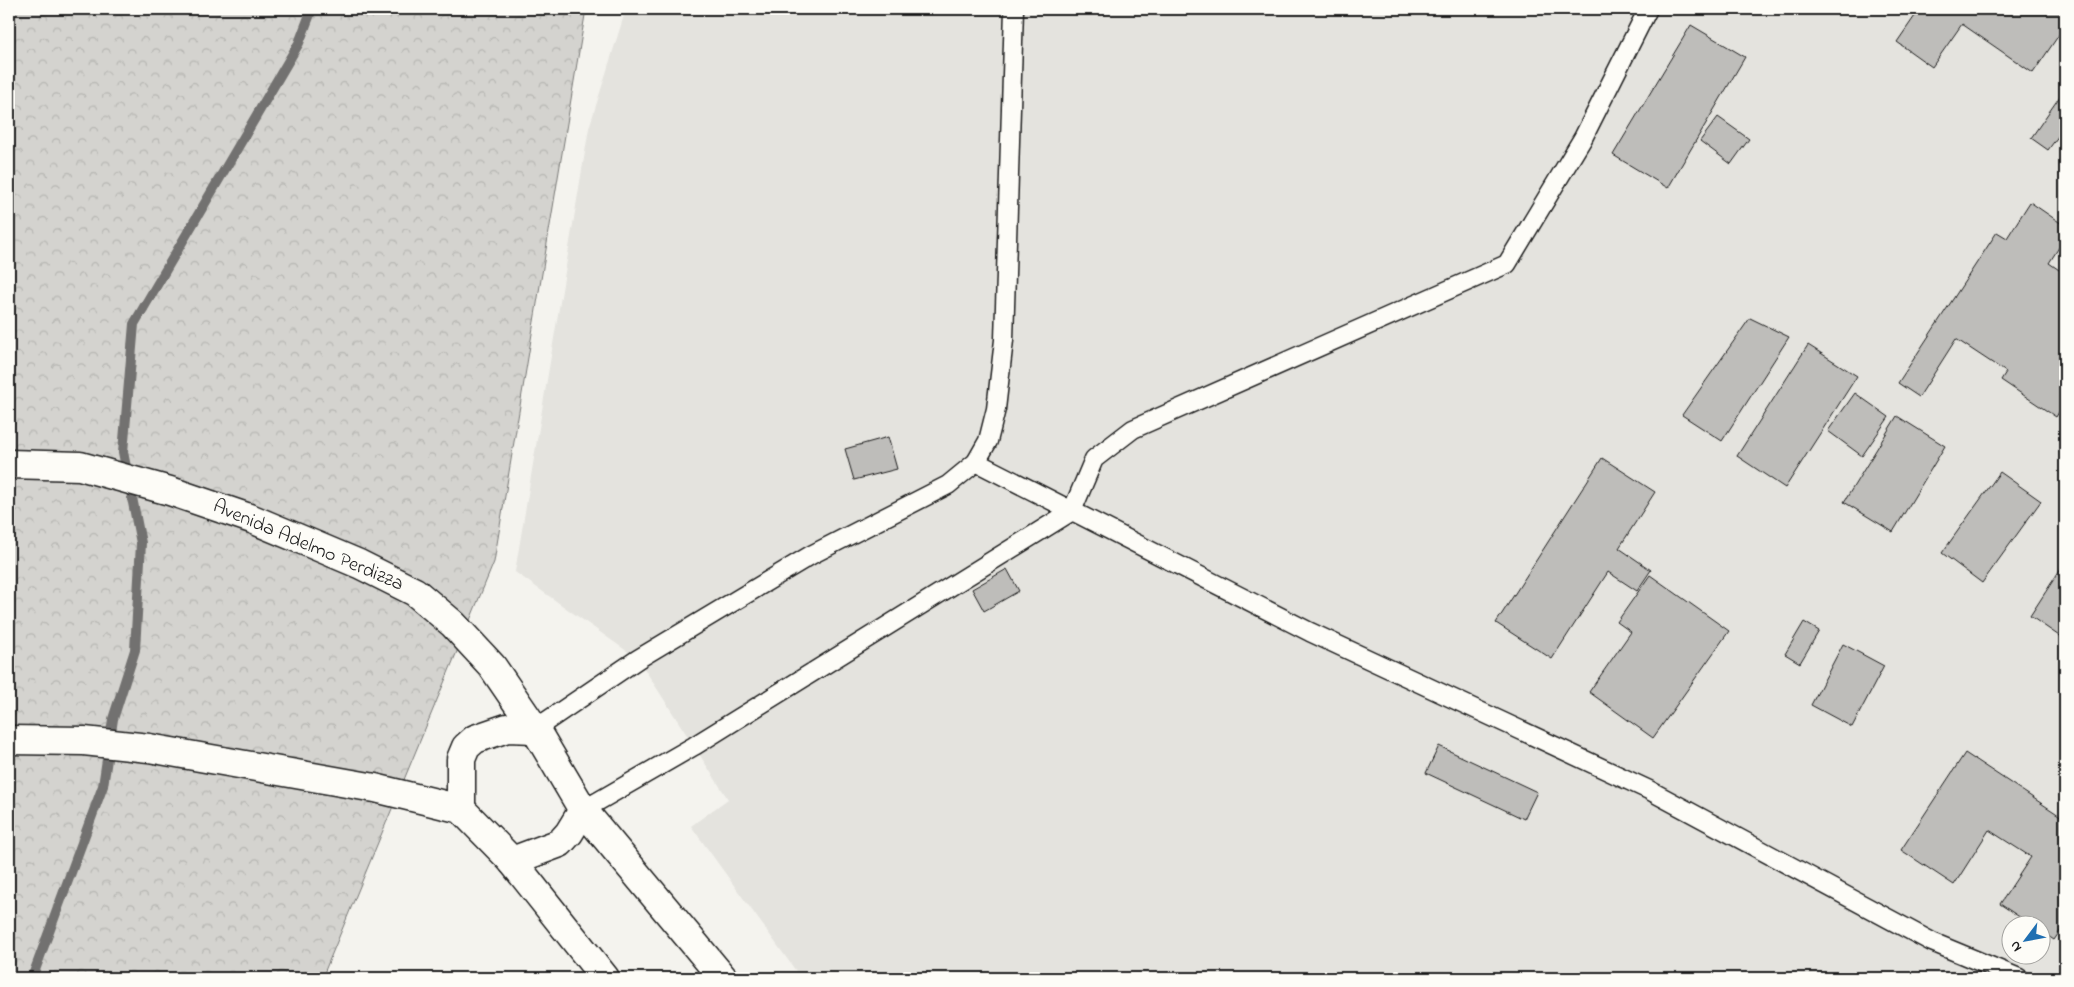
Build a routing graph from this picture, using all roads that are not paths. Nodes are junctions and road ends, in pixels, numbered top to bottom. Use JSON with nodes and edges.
{"nodes":[{"id":1,"x":1014,"y":9,"type":"edge"},
{"id":2,"x":1648,"y":9,"type":"edge"},
{"id":3,"x":976,"y":462,"type":"junction"},
{"id":4,"x":9,"y":464,"type":"edge"},
{"id":5,"x":1072,"y":511,"type":"junction"},
{"id":6,"x":535,"y":729,"type":"junction"},
{"id":7,"x":9,"y":740,"type":"edge"},
{"id":8,"x":461,"y":809,"type":"junction"},
{"id":9,"x":583,"y":810,"type":"junction"},
{"id":10,"x":512,"y":861,"type":"junction"},
{"id":11,"x":605,"y":978,"type":"edge"},
{"id":12,"x":723,"y":978,"type":"edge"},
{"id":13,"x":2018,"y":978,"type":"edge"}],
"edges":[{"from":1,"to":3,"type":"lane"},
{"from":2,"to":5,"type":"lane"},
{"from":3,"to":5,"type":"lane"},
{"from":3,"to":6,"type":"lane"},
{"from":4,"to":6,"type":"main road","name":"Avenida Adelmo Perdizza"},
{"from":5,"to":9,"type":"lane"},
{"from":5,"to":13,"type":"lane"},
{"from":6,"to":8,"type":"main road"},
{"from":6,"to":9,"type":"main road","name":"Avenida Adelmo Perdizza"},
{"from":7,"to":8,"type":"main road"},
{"from":8,"to":10,"type":"main road"},
{"from":9,"to":10,"type":"main road"},
{"from":9,"to":12,"type":"main road","name":"Avenida Adelmo Perdizza"},
{"from":10,"to":11,"type":"main road"}]}
